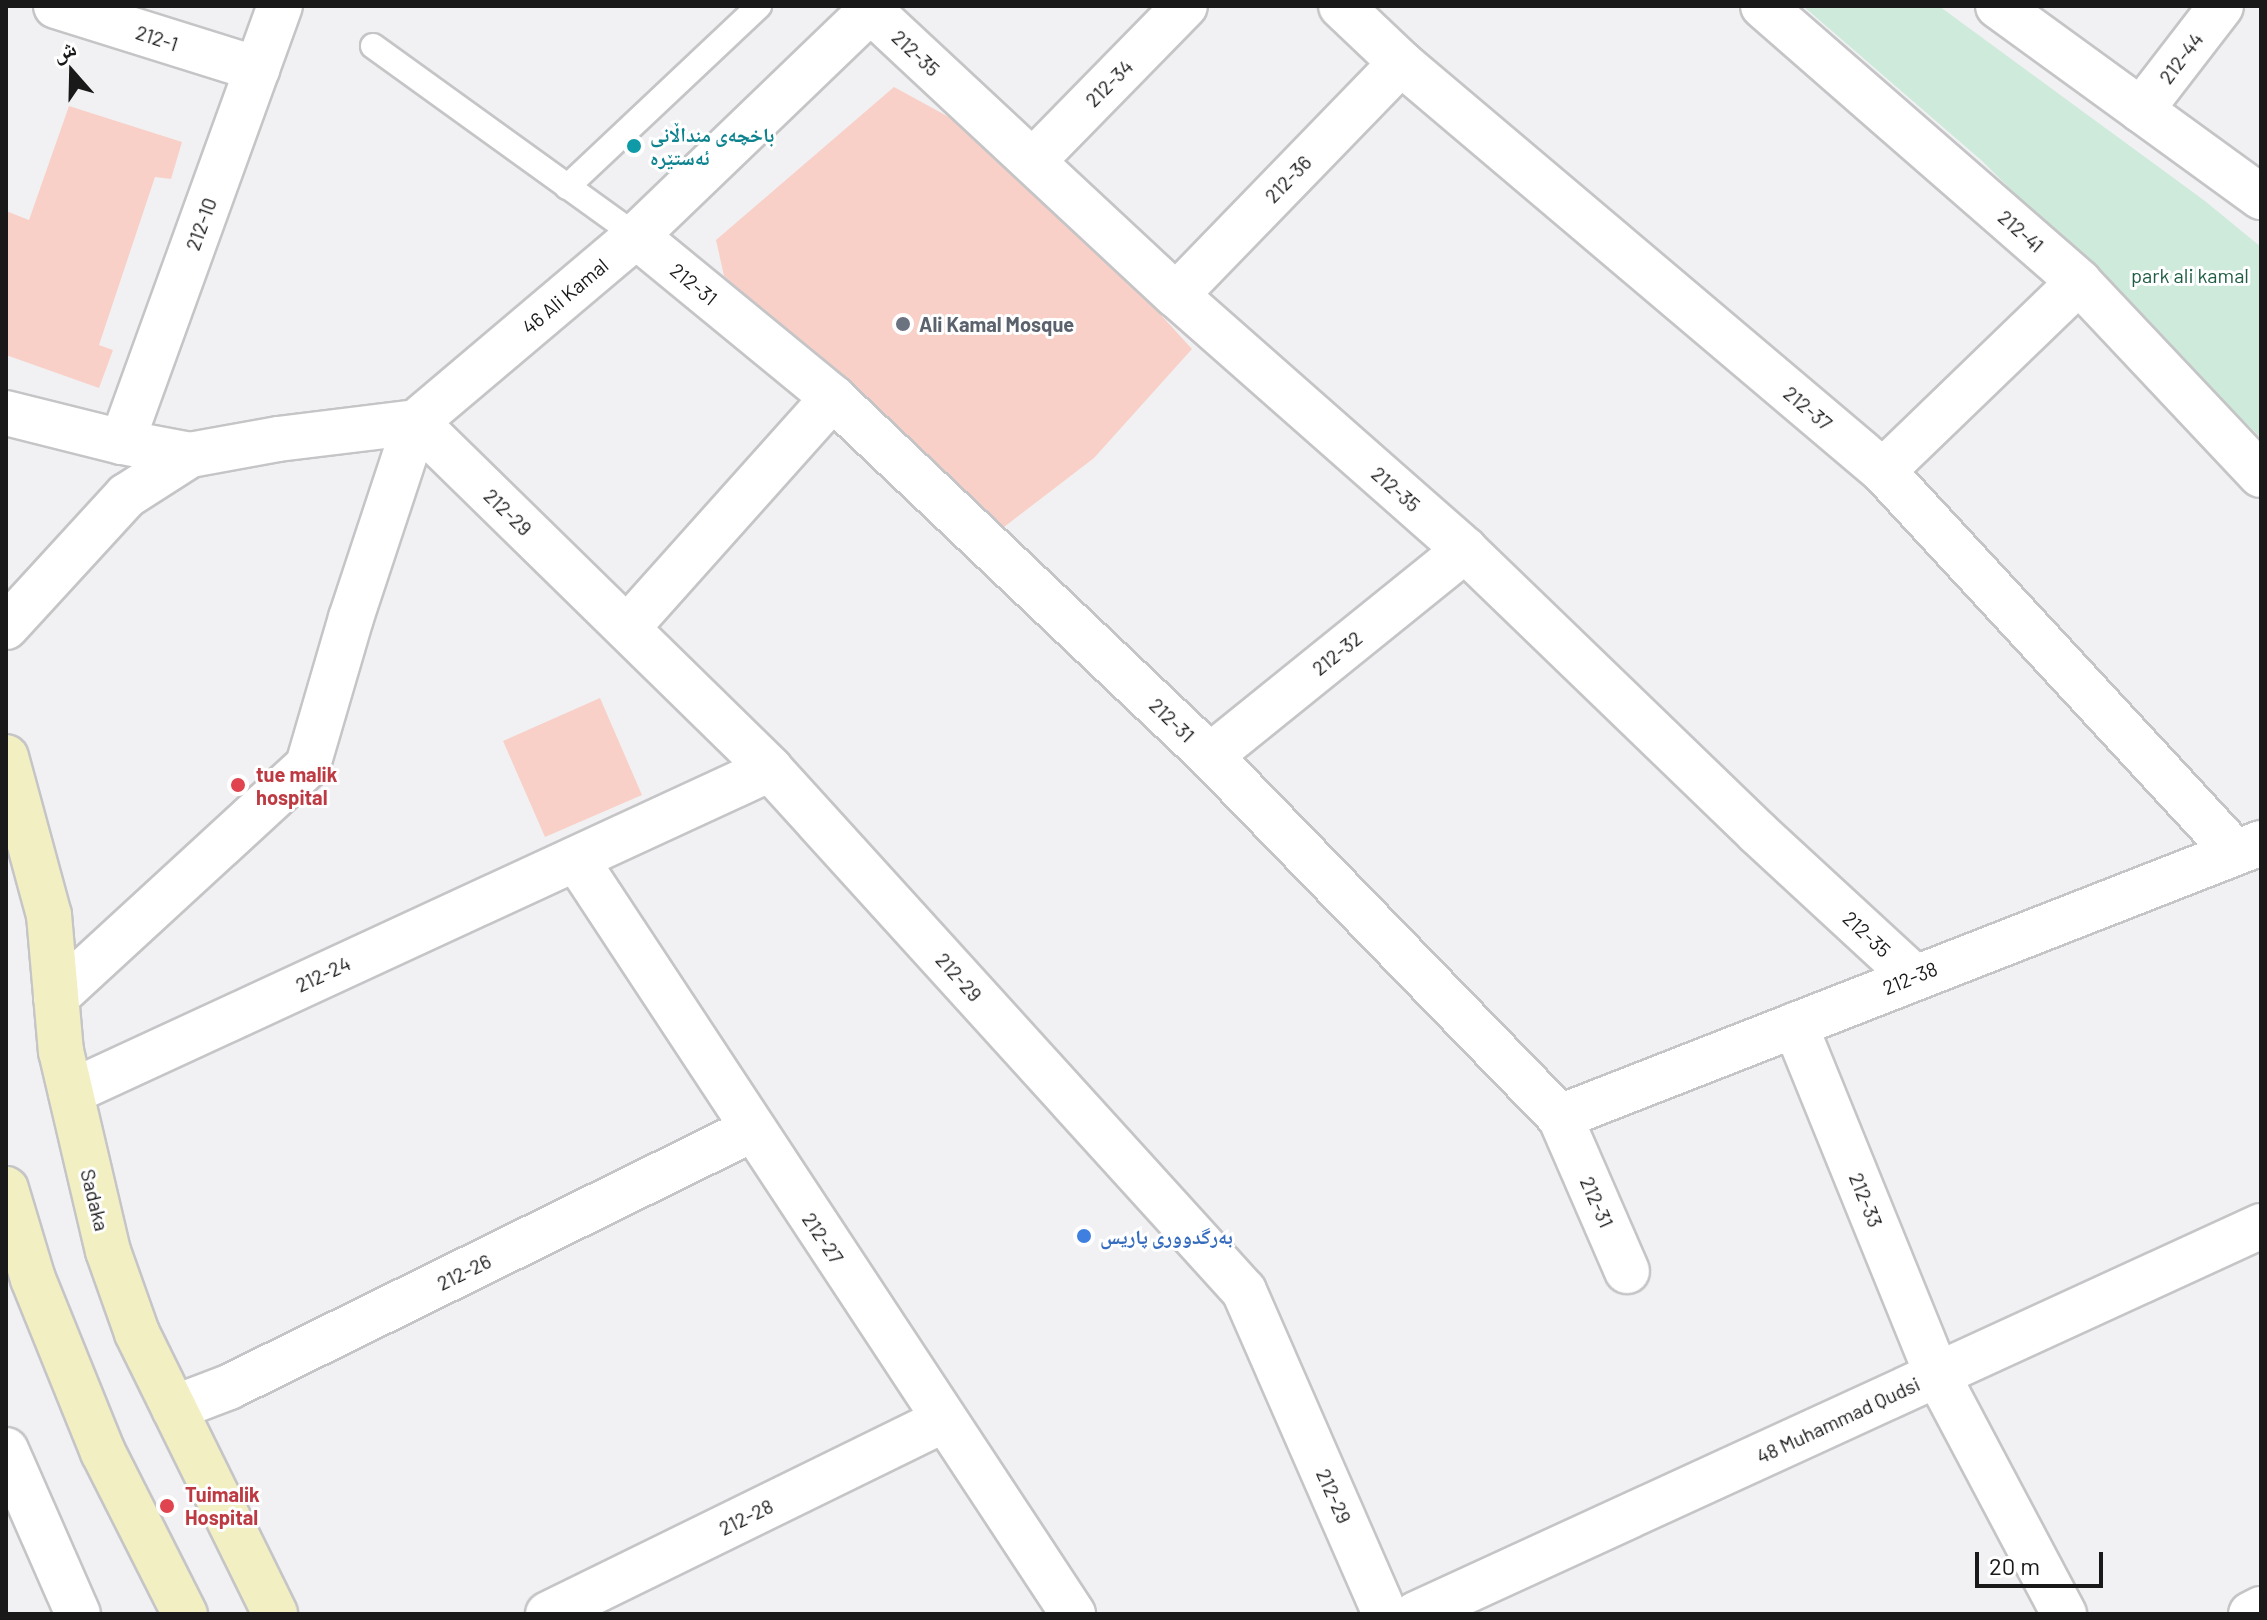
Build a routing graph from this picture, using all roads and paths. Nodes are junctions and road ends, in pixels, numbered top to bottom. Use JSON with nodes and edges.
{"nodes":[{"id":1,"x":56,"y":6,"type":"edge"},
{"id":2,"x":280,"y":6,"type":"edge"},
{"id":3,"x":759,"y":6,"type":"edge"},
{"id":4,"x":1185,"y":6,"type":"edge"},
{"id":5,"x":1341,"y":6,"type":"edge"},
{"id":6,"x":1763,"y":6,"type":"edge"},
{"id":7,"x":1998,"y":6,"type":"edge"},
{"id":8,"x":2221,"y":6,"type":"edge"},
{"id":9,"x":873,"y":8,"type":"edge"},
{"id":10,"x":373,"y":46,"type":"dead end"},
{"id":11,"x":1401,"y":63,"type":"junction"},
{"id":12,"x":257,"y":69,"type":"junction"},
{"id":13,"x":2141,"y":110,"type":"junction"},
{"id":14,"x":1033,"y":161,"type":"junction"},
{"id":15,"x":567,"y":187,"type":"junction"},
{"id":16,"x":2261,"y":197,"type":"edge"},
{"id":17,"x":636,"y":236,"type":"junction"},
{"id":18,"x":2079,"y":282,"type":"junction"},
{"id":19,"x":1176,"y":295,"type":"junction"},
{"id":20,"x":833,"y":398,"type":"junction"},
{"id":21,"x":6,"y":413,"type":"edge"},
{"id":22,"x":416,"y":422,"type":"junction"},
{"id":23,"x":122,"y":442,"type":"junction"},
{"id":24,"x":190,"y":455,"type":"junction"},
{"id":25,"x":1883,"y":471,"type":"junction"},
{"id":26,"x":2261,"y":475,"type":"edge"},
{"id":27,"x":1465,"y":550,"type":"junction"},
{"id":28,"x":6,"y":627,"type":"edge"},
{"id":29,"x":627,"y":628,"type":"junction"},
{"id":30,"x":1210,"y":756,"type":"junction"},
{"id":31,"x":6,"y":757,"type":"edge"},
{"id":32,"x":770,"y":769,"type":"junction"},
{"id":33,"x":2248,"y":847,"type":"edge"},
{"id":34,"x":576,"y":859,"type":"junction"},
{"id":35,"x":1913,"y":976,"type":"junction"},
{"id":36,"x":56,"y":997,"type":"junction"},
{"id":37,"x":1795,"y":1025,"type":"junction"},
{"id":38,"x":71,"y":1092,"type":"junction"},
{"id":39,"x":1560,"y":1117,"type":"junction"},
{"id":40,"x":751,"y":1130,"type":"junction"},
{"id":41,"x":6,"y":1189,"type":"edge"},
{"id":42,"x":2261,"y":1226,"type":"edge"},
{"id":43,"x":1627,"y":1271,"type":"dead end"},
{"id":44,"x":1937,"y":1374,"type":"junction"},
{"id":45,"x":174,"y":1408,"type":"junction"},
{"id":46,"x":944,"y":1420,"type":"junction"},
{"id":47,"x":6,"y":1450,"type":"edge"},
{"id":48,"x":2261,"y":1609,"type":"edge"},
{"id":49,"x":78,"y":1614,"type":"edge"},
{"id":50,"x":185,"y":1614,"type":"edge"},
{"id":51,"x":275,"y":1614,"type":"edge"},
{"id":52,"x":548,"y":1614,"type":"edge"},
{"id":53,"x":1073,"y":1614,"type":"edge"},
{"id":54,"x":1385,"y":1614,"type":"edge"},
{"id":55,"x":1416,"y":1614,"type":"edge"},
{"id":56,"x":2064,"y":1614,"type":"edge"},
{"id":57,"x":2251,"y":1614,"type":"edge"}],
"edges":[{"from":1,"to":12,"type":"street","name":"212-1"},
{"from":2,"to":12,"type":"street","name":"212-10"},
{"from":3,"to":15,"type":"lane"},
{"from":4,"to":14,"type":"street","name":"212-34"},
{"from":5,"to":11,"type":"street","name":"212-37"},
{"from":6,"to":18,"type":"street","name":"212-41"},
{"from":7,"to":13,"type":"street"},
{"from":8,"to":13,"type":"street","name":"212-44"},
{"from":9,"to":14,"type":"street","name":"212-35"},
{"from":9,"to":17,"type":"street","name":"46 Ali Kamal"},
{"from":10,"to":15,"type":"lane"},
{"from":11,"to":19,"type":"street","name":"212-36"},
{"from":11,"to":25,"type":"street","name":"212-37"},
{"from":12,"to":23,"type":"street","name":"212-10"},
{"from":13,"to":16,"type":"street"},
{"from":14,"to":19,"type":"street","name":"212-35"},
{"from":15,"to":17,"type":"lane"},
{"from":17,"to":20,"type":"street","name":"212-31"},
{"from":17,"to":22,"type":"street","name":"46 Ali Kamal"},
{"from":18,"to":25,"type":"street"},
{"from":18,"to":26,"type":"street","name":"212-41"},
{"from":19,"to":27,"type":"street","name":"212-35"},
{"from":20,"to":29,"type":"street"},
{"from":20,"to":30,"type":"street","name":"212-31"},
{"from":21,"to":23,"type":"street"},
{"from":22,"to":24,"type":"street"},
{"from":22,"to":29,"type":"street","name":"212-29"},
{"from":22,"to":36,"type":"street"},
{"from":23,"to":24,"type":"street"},
{"from":24,"to":28,"type":"street"},
{"from":25,"to":33,"type":"street","name":"212-37"},
{"from":27,"to":30,"type":"street","name":"212-32"},
{"from":27,"to":35,"type":"street","name":"212-35"},
{"from":29,"to":32,"type":"street","name":"212-29"},
{"from":30,"to":39,"type":"street","name":"212-31"},
{"from":31,"to":36,"type":"main road","name":"Sadaka"},
{"from":32,"to":34,"type":"street","name":"212-24"},
{"from":32,"to":54,"type":"street","name":"212-29"},
{"from":33,"to":35,"type":"street","name":"212-38"},
{"from":34,"to":38,"type":"street","name":"212-24"},
{"from":34,"to":40,"type":"street","name":"212-27"},
{"from":35,"to":37,"type":"street","name":"212-38"},
{"from":36,"to":38,"type":"main road","name":"Sadaka"},
{"from":37,"to":39,"type":"street","name":"212-38"},
{"from":37,"to":44,"type":"street","name":"212-33"},
{"from":38,"to":45,"type":"main road","name":"Sadaka"},
{"from":39,"to":43,"type":"street","name":"212-31"},
{"from":40,"to":45,"type":"street","name":"212-26"},
{"from":40,"to":46,"type":"street","name":"212-27"},
{"from":41,"to":50,"type":"main road"},
{"from":42,"to":44,"type":"street","name":"48 Muhammad Qudsi"},
{"from":44,"to":55,"type":"street","name":"48 Muhammad Qudsi"},
{"from":44,"to":56,"type":"street","name":"212-33"},
{"from":45,"to":51,"type":"main road","name":"Sadaka"},
{"from":46,"to":52,"type":"street","name":"212-28"},
{"from":46,"to":53,"type":"street","name":"212-27"},
{"from":47,"to":49,"type":"street"},
{"from":48,"to":57,"type":"street"}]}
